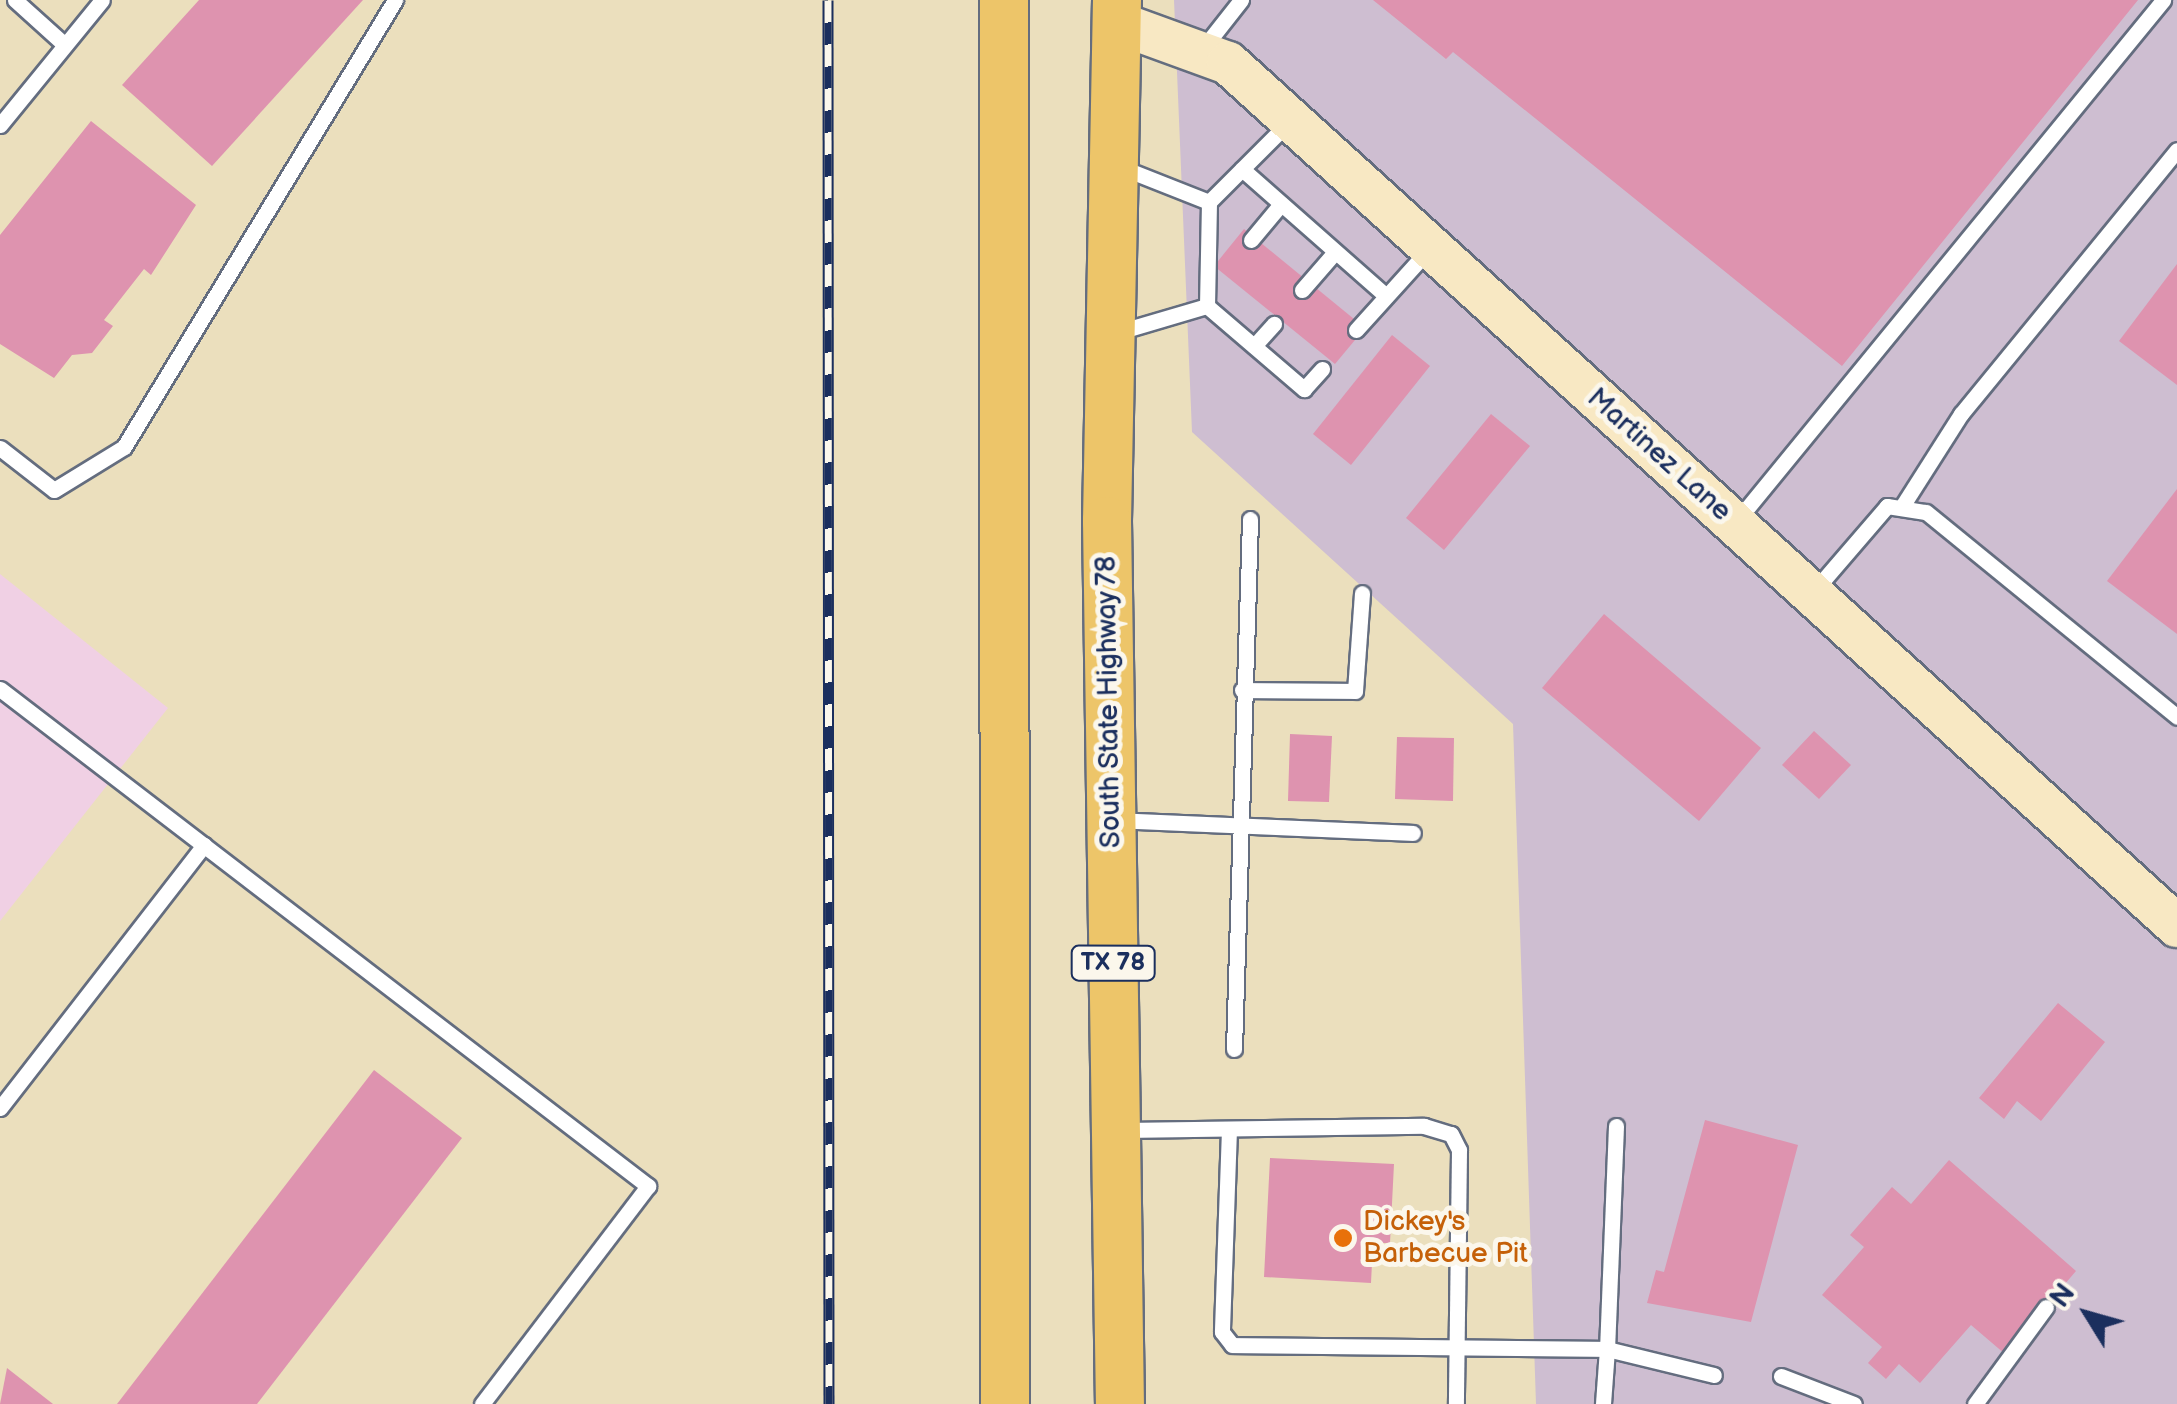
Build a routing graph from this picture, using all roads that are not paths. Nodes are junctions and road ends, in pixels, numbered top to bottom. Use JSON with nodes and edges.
{"nodes":[{"id":1,"x":15,"y":0,"type":"edge"},
{"id":2,"x":102,"y":0,"type":"edge"},
{"id":3,"x":395,"y":0,"type":"edge"},
{"id":4,"x":1004,"y":0,"type":"edge"},
{"id":5,"x":1241,"y":0,"type":"edge"},
{"id":6,"x":2163,"y":0,"type":"edge"},
{"id":7,"x":1118,"y":12,"type":"edge"},
{"id":8,"x":66,"y":45,"type":"junction"},
{"id":9,"x":1204,"y":46,"type":"junction"},
{"id":10,"x":1291,"y":120,"type":"junction"},
{"id":11,"x":0,"y":125,"type":"edge"},
{"id":12,"x":2177,"y":150,"type":"edge"},
{"id":13,"x":1114,"y":164,"type":"junction"},
{"id":14,"x":1242,"y":169,"type":"junction"},
{"id":15,"x":1209,"y":202,"type":"junction"},
{"id":16,"x":1282,"y":204,"type":"junction"},
{"id":17,"x":1251,"y":240,"type":"dead end"},
{"id":18,"x":1431,"y":247,"type":"junction"},
{"id":19,"x":1336,"y":252,"type":"junction"},
{"id":20,"x":1220,"y":276,"type":"dead end"},
{"id":21,"x":1208,"y":289,"type":"junction"},
{"id":22,"x":1302,"y":290,"type":"dead end"},
{"id":23,"x":1386,"y":296,"type":"junction"},
{"id":24,"x":1207,"y":306,"type":"junction"},
{"id":25,"x":1274,"y":324,"type":"dead end"},
{"id":26,"x":1356,"y":330,"type":"dead end"},
{"id":27,"x":1111,"y":334,"type":"junction"},
{"id":28,"x":1254,"y":346,"type":"junction"},
{"id":29,"x":1322,"y":369,"type":"dead end"},
{"id":30,"x":0,"y":448,"type":"edge"},
{"id":31,"x":1903,"y":505,"type":"junction"},
{"id":32,"x":1250,"y":519,"type":"dead end"},
{"id":33,"x":1734,"y":524,"type":"junction"},
{"id":34,"x":1362,"y":593,"type":"dead end"},
{"id":35,"x":1812,"y":594,"type":"junction"},
{"id":36,"x":0,"y":689,"type":"edge"},
{"id":37,"x":1242,"y":690,"type":"junction"},
{"id":38,"x":2177,"y":717,"type":"edge"},
{"id":39,"x":1111,"y":819,"type":"junction"},
{"id":40,"x":1236,"y":831,"type":"junction"},
{"id":41,"x":1413,"y":834,"type":"dead end"},
{"id":42,"x":204,"y":845,"type":"junction"},
{"id":43,"x":2177,"y":926,"type":"edge"},
{"id":44,"x":1234,"y":1048,"type":"dead end"},
{"id":45,"x":0,"y":1108,"type":"edge"},
{"id":46,"x":1616,"y":1126,"type":"dead end"},
{"id":47,"x":1229,"y":1129,"type":"junction"},
{"id":48,"x":1116,"y":1130,"type":"junction"},
{"id":49,"x":2046,"y":1307,"type":"dead end"},
{"id":50,"x":1606,"y":1349,"type":"junction"},
{"id":51,"x":1458,"y":1351,"type":"junction"},
{"id":52,"x":1714,"y":1375,"type":"dead end"},
{"id":53,"x":1781,"y":1376,"type":"dead end"},
{"id":54,"x":482,"y":1404,"type":"edge"},
{"id":55,"x":1005,"y":1404,"type":"edge"},
{"id":56,"x":1120,"y":1404,"type":"edge"},
{"id":57,"x":1456,"y":1404,"type":"edge"},
{"id":58,"x":1602,"y":1404,"type":"edge"},
{"id":59,"x":1854,"y":1404,"type":"edge"},
{"id":60,"x":1975,"y":1404,"type":"edge"}],
"edges":[{"from":1,"to":8,"type":"lane"},
{"from":2,"to":8,"type":"lane"},
{"from":3,"to":30,"type":"lane"},
{"from":4,"to":55,"type":"main road"},
{"from":5,"to":9,"type":"lane"},
{"from":6,"to":33,"type":"lane"},
{"from":7,"to":9,"type":"street","name":"Martinez Lane"},
{"from":7,"to":13,"type":"main road","name":"South State Highway 78","number":"TX 78"},
{"from":8,"to":11,"type":"lane"},
{"from":9,"to":10,"type":"street","name":"Martinez Lane"},
{"from":10,"to":14,"type":"lane"},
{"from":10,"to":18,"type":"street","name":"Martinez Lane"},
{"from":12,"to":31,"type":"lane"},
{"from":13,"to":15,"type":"lane"},
{"from":13,"to":27,"type":"main road","name":"South State Highway 78","number":"TX 78"},
{"from":14,"to":15,"type":"lane"},
{"from":14,"to":16,"type":"lane"},
{"from":15,"to":21,"type":"lane"},
{"from":16,"to":17,"type":"lane"},
{"from":16,"to":19,"type":"lane"},
{"from":18,"to":23,"type":"lane"},
{"from":18,"to":33,"type":"street","name":"Martinez Lane"},
{"from":19,"to":22,"type":"lane"},
{"from":19,"to":23,"type":"lane"},
{"from":20,"to":21,"type":"lane"},
{"from":21,"to":24,"type":"lane"},
{"from":23,"to":26,"type":"lane"},
{"from":24,"to":27,"type":"lane"},
{"from":24,"to":28,"type":"lane"},
{"from":25,"to":28,"type":"lane"},
{"from":27,"to":39,"type":"main road","name":"South State Highway 78","number":"TX 78"},
{"from":28,"to":29,"type":"lane"},
{"from":31,"to":35,"type":"lane"},
{"from":31,"to":38,"type":"lane"},
{"from":32,"to":37,"type":"lane"},
{"from":33,"to":35,"type":"street","name":"Martinez Lane"},
{"from":34,"to":37,"type":"lane"},
{"from":35,"to":43,"type":"street","name":"Martinez Lane"},
{"from":36,"to":42,"type":"lane"},
{"from":37,"to":40,"type":"lane"},
{"from":39,"to":40,"type":"lane"},
{"from":39,"to":48,"type":"main road","name":"South State Highway 78","number":"TX 78"},
{"from":40,"to":41,"type":"lane"},
{"from":40,"to":44,"type":"lane"},
{"from":42,"to":45,"type":"lane"},
{"from":42,"to":54,"type":"lane"},
{"from":46,"to":50,"type":"lane"},
{"from":47,"to":48,"type":"lane"},
{"from":47,"to":51,"type":"lane"},
{"from":47,"to":51,"type":"lane"},
{"from":48,"to":56,"type":"main road","name":"South State Highway 78","number":"TX 78"},
{"from":49,"to":60,"type":"lane"},
{"from":50,"to":51,"type":"lane"},
{"from":50,"to":52,"type":"lane"},
{"from":50,"to":58,"type":"lane"},
{"from":51,"to":57,"type":"lane"},
{"from":53,"to":59,"type":"lane"}]}
